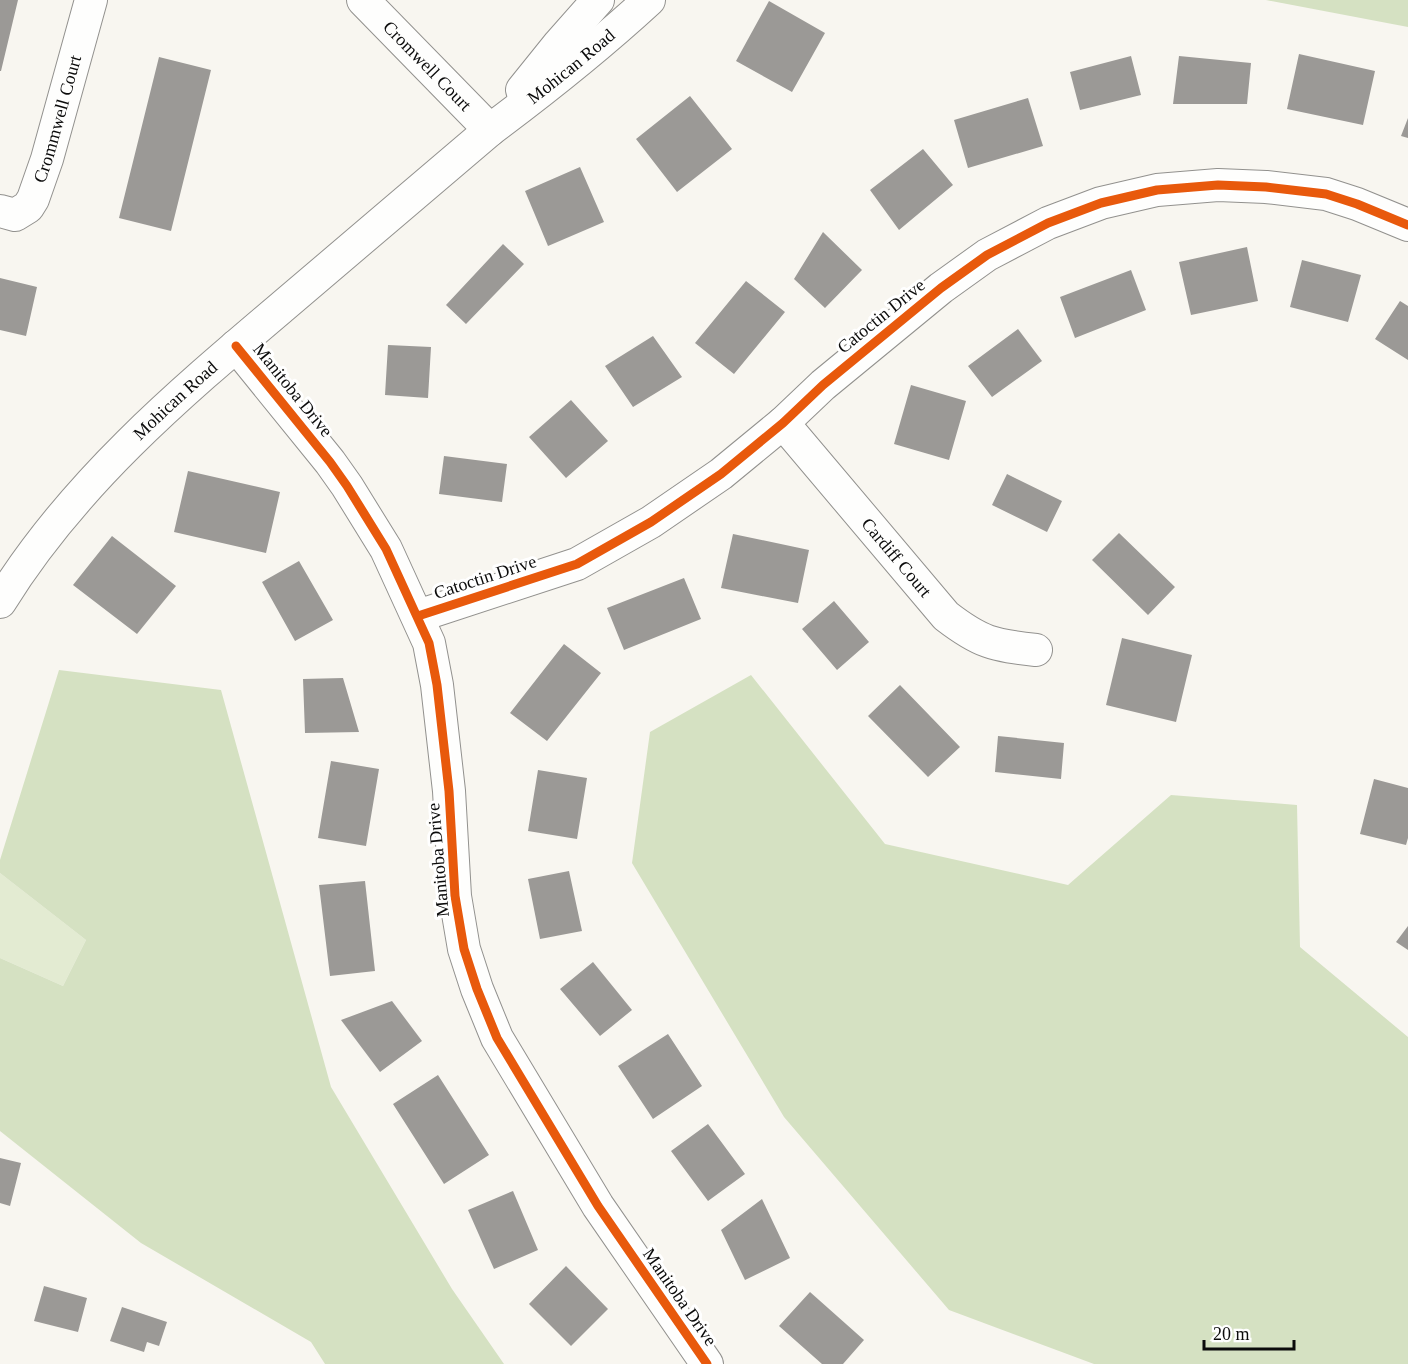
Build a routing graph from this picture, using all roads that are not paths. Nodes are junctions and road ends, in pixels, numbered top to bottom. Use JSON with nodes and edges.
{"nodes":[{"id":1,"x":91,"y":0,"type":"edge"},
{"id":2,"x":363,"y":0,"type":"edge"},
{"id":3,"x":598,"y":0,"type":"edge"},
{"id":4,"x":649,"y":0,"type":"edge"},
{"id":5,"x":490,"y":130,"type":"junction"},
{"id":6,"x":0,"y":211,"type":"edge"},
{"id":7,"x":1408,"y":225,"type":"edge"},
{"id":8,"x":236,"y":346,"type":"junction"},
{"id":9,"x":783,"y":423,"type":"junction"},
{"id":10,"x":0,"y":602,"type":"edge"},
{"id":11,"x":418,"y":616,"type":"junction"},
{"id":12,"x":1036,"y":650,"type":"dead end"},
{"id":13,"x":707,"y":1364,"type":"edge"}],
"edges":[{"from":1,"to":6,"type":"street","name":"Crommwell Court"},
{"from":2,"to":5,"type":"street","name":"Cromwell Court"},
{"from":3,"to":5,"type":"street","name":"Mohican Road"},
{"from":4,"to":5,"type":"street","name":"Mohican Road"},
{"from":5,"to":8,"type":"street","name":"Mohican Road"},
{"from":7,"to":9,"type":"street","name":"Catoctin Drive"},
{"from":8,"to":10,"type":"street","name":"Mohican Road"},
{"from":8,"to":11,"type":"street","name":"Manitoba Drive"},
{"from":9,"to":11,"type":"street","name":"Catoctin Drive"},
{"from":9,"to":12,"type":"street","name":"Cardiff Court"},
{"from":11,"to":13,"type":"street","name":"Manitoba Drive"}]}
